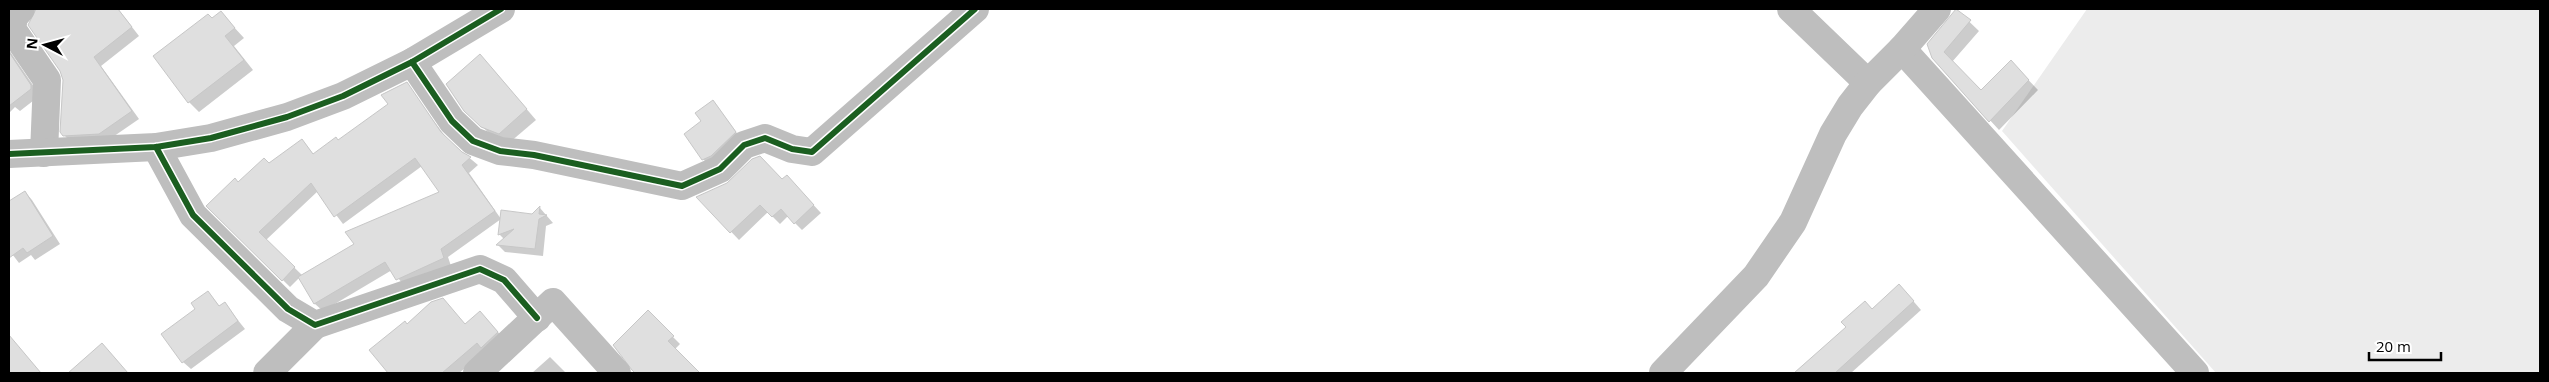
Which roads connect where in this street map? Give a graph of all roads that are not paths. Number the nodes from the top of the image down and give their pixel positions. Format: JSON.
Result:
{"nodes":[{"id":1,"x":22,"y":9,"type":"edge"},
{"id":2,"x":501,"y":9,"type":"edge"},
{"id":3,"x":976,"y":9,"type":"edge"},
{"id":4,"x":1790,"y":9,"type":"edge"},
{"id":5,"x":1937,"y":9,"type":"edge"},
{"id":6,"x":1902,"y":50,"type":"junction"},
{"id":7,"x":412,"y":62,"type":"junction"},
{"id":8,"x":1868,"y":83,"type":"junction"},
{"id":9,"x":156,"y":147,"type":"junction"},
{"id":10,"x":44,"y":152,"type":"junction"},
{"id":11,"x":9,"y":154,"type":"edge"},
{"id":12,"x":537,"y":318,"type":"junction"},
{"id":13,"x":315,"y":325,"type":"junction"},
{"id":14,"x":267,"y":373,"type":"edge"},
{"id":15,"x":477,"y":373,"type":"edge"},
{"id":16,"x":617,"y":373,"type":"edge"},
{"id":17,"x":1663,"y":373,"type":"edge"},
{"id":18,"x":2195,"y":373,"type":"edge"}],
"edges":[{"from":1,"to":10,"type":"street"},
{"from":2,"to":7,"type":"street"},
{"from":3,"to":7,"type":"street"},
{"from":4,"to":8,"type":"street"},
{"from":5,"to":6,"type":"street"},
{"from":6,"to":8,"type":"street"},
{"from":6,"to":18,"type":"street"},
{"from":7,"to":9,"type":"street"},
{"from":8,"to":17,"type":"street"},
{"from":9,"to":10,"type":"street"},
{"from":9,"to":13,"type":"street"},
{"from":10,"to":11,"type":"street"},
{"from":12,"to":13,"type":"street"},
{"from":12,"to":15,"type":"street"},
{"from":12,"to":16,"type":"street"},
{"from":13,"to":14,"type":"street"}]}
